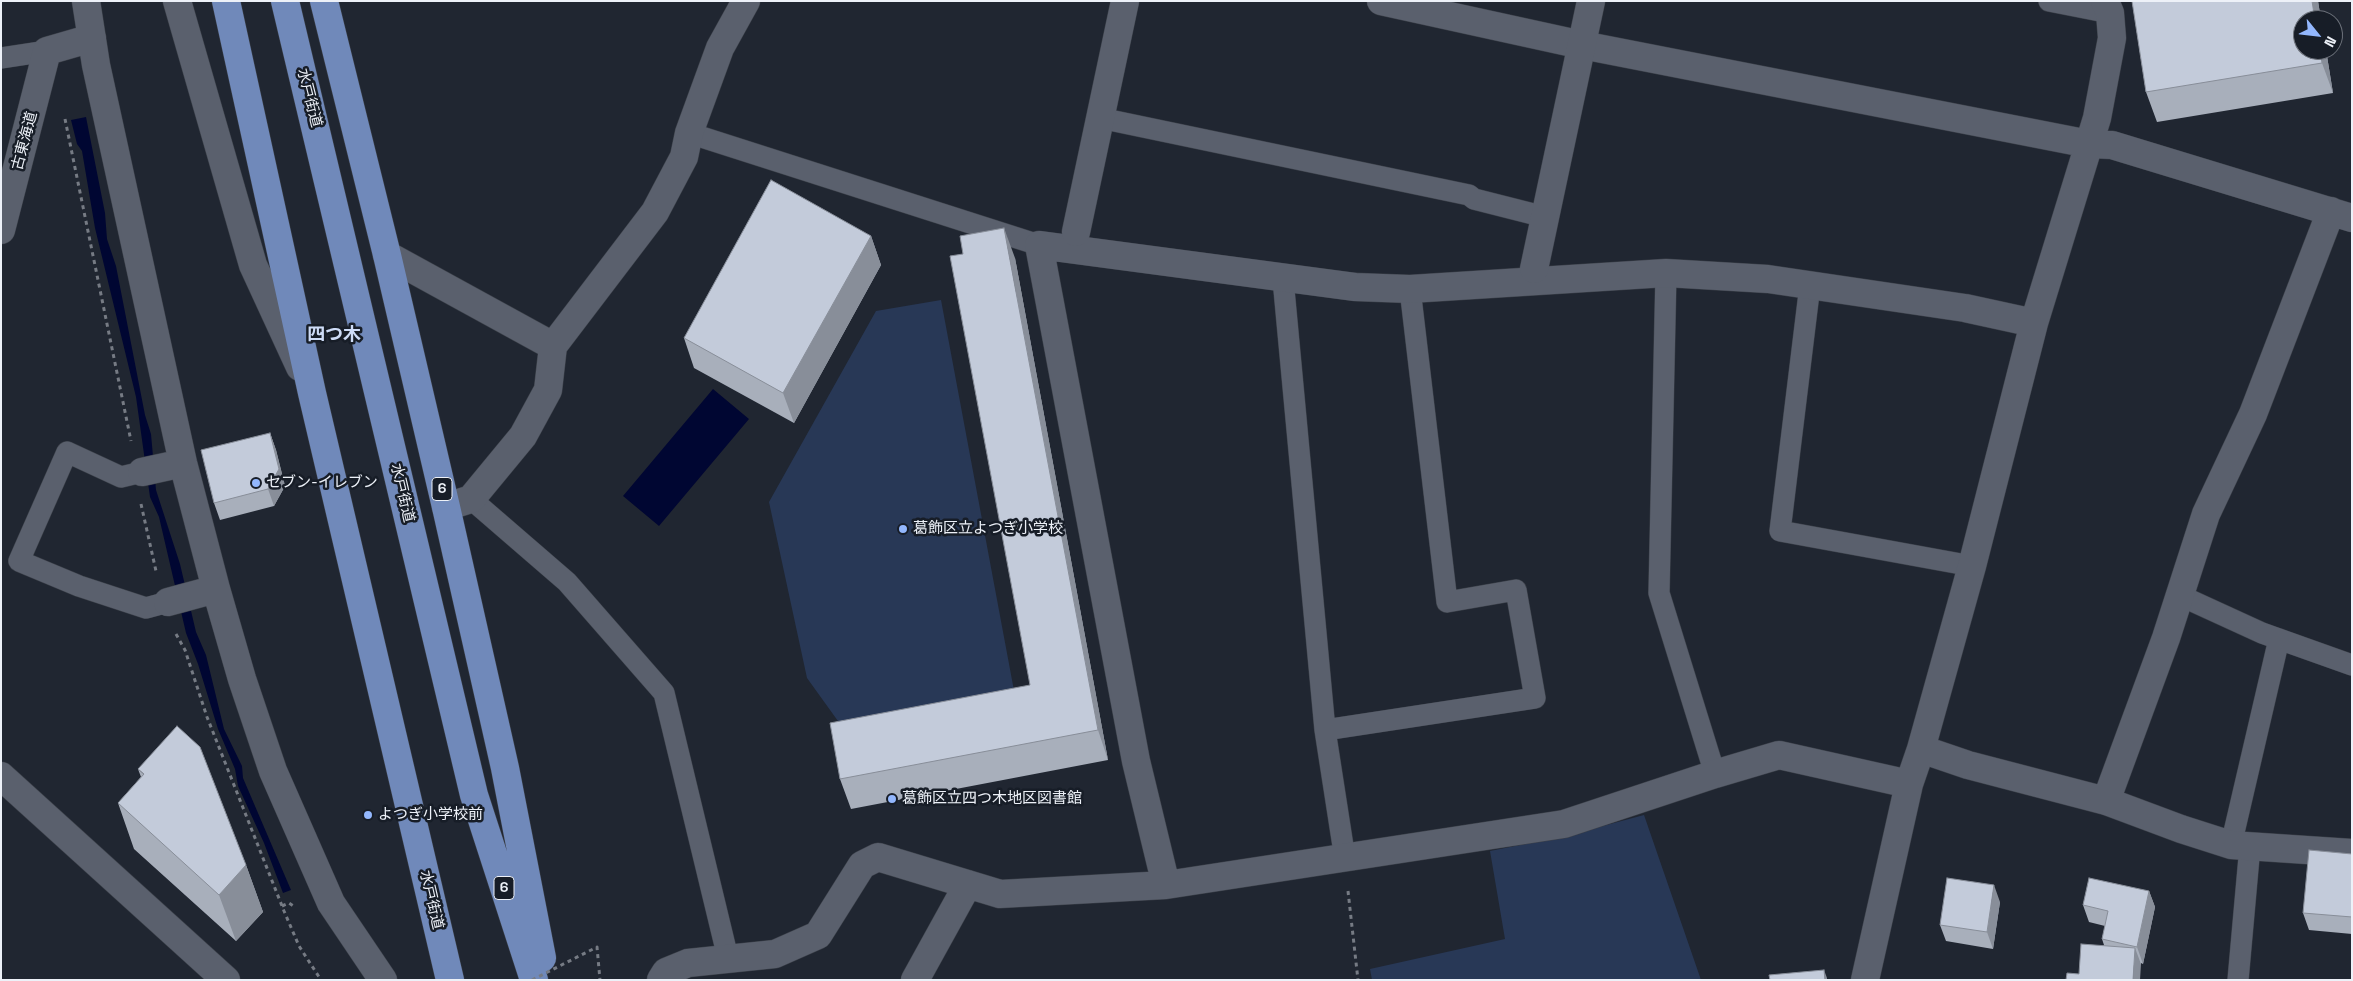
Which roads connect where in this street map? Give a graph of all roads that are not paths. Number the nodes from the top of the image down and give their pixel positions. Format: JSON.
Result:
{"nodes":[{"id":1,"x":86,"y":1,"type":"edge"},
{"id":2,"x":177,"y":1,"type":"edge"},
{"id":3,"x":226,"y":1,"type":"edge"},
{"id":4,"x":285,"y":1,"type":"edge"},
{"id":5,"x":324,"y":1,"type":"edge"},
{"id":6,"x":746,"y":1,"type":"edge"},
{"id":7,"x":1125,"y":1,"type":"edge"},
{"id":8,"x":1381,"y":1,"type":"edge"},
{"id":9,"x":1591,"y":1,"type":"edge"},
{"id":10,"x":2049,"y":1,"type":"edge"},
{"id":11,"x":2108,"y":7,"type":"edge"},
{"id":12,"x":92,"y":38,"type":"junction"},
{"id":13,"x":1582,"y":45,"type":"junction"},
{"id":14,"x":47,"y":51,"type":"junction"},
{"id":15,"x":1,"y":58,"type":"edge"},
{"id":16,"x":1100,"y":118,"type":"junction"},
{"id":17,"x":688,"y":133,"type":"junction"},
{"id":18,"x":2089,"y":144,"type":"junction"},
{"id":19,"x":2341,"y":215,"type":"edge"},
{"id":20,"x":1545,"y":217,"type":"junction"},
{"id":21,"x":1,"y":230,"type":"edge"},
{"id":22,"x":1074,"y":240,"type":"junction"},
{"id":23,"x":1039,"y":245,"type":"junction"},
{"id":24,"x":387,"y":255,"type":"junction"},
{"id":25,"x":1666,"y":273,"type":"junction"},
{"id":26,"x":1533,"y":275,"type":"junction"},
{"id":27,"x":1283,"y":279,"type":"junction"},
{"id":28,"x":1810,"y":285,"type":"junction"},
{"id":29,"x":1410,"y":289,"type":"junction"},
{"id":30,"x":2034,"y":323,"type":"junction"},
{"id":31,"x":552,"y":346,"type":"junction"},
{"id":32,"x":312,"y":393,"type":"junction"},
{"id":33,"x":164,"y":467,"type":"junction"},
{"id":34,"x":458,"y":503,"type":"junction"},
{"id":35,"x":1972,"y":566,"type":"junction"},
{"id":36,"x":208,"y":591,"type":"junction"},
{"id":37,"x":2179,"y":595,"type":"junction"},
{"id":38,"x":168,"y":602,"type":"joint"},
{"id":39,"x":2279,"y":639,"type":"junction"},
{"id":40,"x":2352,"y":666,"type":"edge"},
{"id":41,"x":1325,"y":730,"type":"junction"},
{"id":42,"x":1921,"y":749,"type":"junction"},
{"id":43,"x":1715,"y":774,"type":"junction"},
{"id":44,"x":1,"y":776,"type":"edge"},
{"id":45,"x":1909,"y":784,"type":"junction"},
{"id":46,"x":2106,"y":801,"type":"junction"},
{"id":47,"x":2240,"y":845,"type":"junction"},
{"id":48,"x":2352,"y":853,"type":"edge"},
{"id":49,"x":1345,"y":859,"type":"junction"},
{"id":50,"x":968,"y":884,"type":"junction"},
{"id":51,"x":1166,"y":885,"type":"junction"},
{"id":52,"x":728,"y":958,"type":"junction"},
{"id":53,"x":226,"y":980,"type":"edge"},
{"id":54,"x":383,"y":980,"type":"edge"},
{"id":55,"x":450,"y":980,"type":"edge"},
{"id":56,"x":533,"y":980,"type":"edge"},
{"id":57,"x":547,"y":980,"type":"edge"},
{"id":58,"x":661,"y":980,"type":"edge"},
{"id":59,"x":915,"y":980,"type":"edge"},
{"id":60,"x":1865,"y":980,"type":"edge"},
{"id":61,"x":2238,"y":980,"type":"edge"}],
"edges":[{"from":1,"to":12,"type":"street"},
{"from":2,"to":32,"type":"street"},
{"from":3,"to":32,"type":"highway","name":"水戸街道"},
{"from":4,"to":56,"type":"highway","name":"水戸街道","number":"6"},
{"from":5,"to":24,"type":"highway","number":"6"},
{"from":6,"to":17,"type":"street"},
{"from":7,"to":16,"type":"street"},
{"from":8,"to":13,"type":"street"},
{"from":9,"to":13,"type":"street"},
{"from":10,"to":11,"type":"lane"},
{"from":11,"to":18,"type":"street"},
{"from":12,"to":14,"type":"street"},
{"from":12,"to":33,"type":"street"},
{"from":13,"to":18,"type":"street"},
{"from":13,"to":20,"type":"street"},
{"from":14,"to":15,"type":"lane"},
{"from":14,"to":21,"type":"street","name":"古東海道"},
{"from":16,"to":20,"type":"lane"},
{"from":16,"to":22,"type":"street"},
{"from":17,"to":23,"type":"lane"},
{"from":17,"to":31,"type":"street"},
{"from":18,"to":19,"type":"street"},
{"from":18,"to":30,"type":"street"},
{"from":19,"to":37,"type":"street"},
{"from":20,"to":26,"type":"street"},
{"from":22,"to":23,"type":"street"},
{"from":22,"to":27,"type":"street"},
{"from":23,"to":51,"type":"street"},
{"from":24,"to":31,"type":"street"},
{"from":24,"to":34,"type":"highway","number":"6"},
{"from":25,"to":26,"type":"street"},
{"from":25,"to":28,"type":"street"},
{"from":25,"to":43,"type":"lane"},
{"from":26,"to":29,"type":"street"},
{"from":27,"to":29,"type":"street"},
{"from":27,"to":41,"type":"lane"},
{"from":28,"to":30,"type":"street"},
{"from":28,"to":35,"type":"lane"},
{"from":29,"to":41,"type":"lane"},
{"from":30,"to":35,"type":"street"},
{"from":31,"to":34,"type":"street"},
{"from":32,"to":55,"type":"highway","name":"水戸街道"},
{"from":33,"to":36,"type":"street"},
{"from":33,"to":38,"type":"lane"},
{"from":34,"to":52,"type":"lane"},
{"from":34,"to":57,"type":"highway","number":"6"},
{"from":35,"to":42,"type":"street"},
{"from":36,"to":38,"type":"street"},
{"from":36,"to":54,"type":"street"},
{"from":37,"to":39,"type":"lane"},
{"from":37,"to":46,"type":"street"},
{"from":39,"to":40,"type":"lane"},
{"from":39,"to":47,"type":"lane"},
{"from":41,"to":49,"type":"lane"},
{"from":42,"to":45,"type":"street"},
{"from":42,"to":46,"type":"street"},
{"from":43,"to":45,"type":"street"},
{"from":43,"to":49,"type":"street"},
{"from":44,"to":53,"type":"street"},
{"from":45,"to":60,"type":"street"},
{"from":46,"to":47,"type":"street"},
{"from":47,"to":48,"type":"street"},
{"from":47,"to":61,"type":"lane"},
{"from":49,"to":51,"type":"street"},
{"from":50,"to":51,"type":"street"},
{"from":50,"to":52,"type":"street"},
{"from":50,"to":59,"type":"street"},
{"from":52,"to":58,"type":"street"}]}
